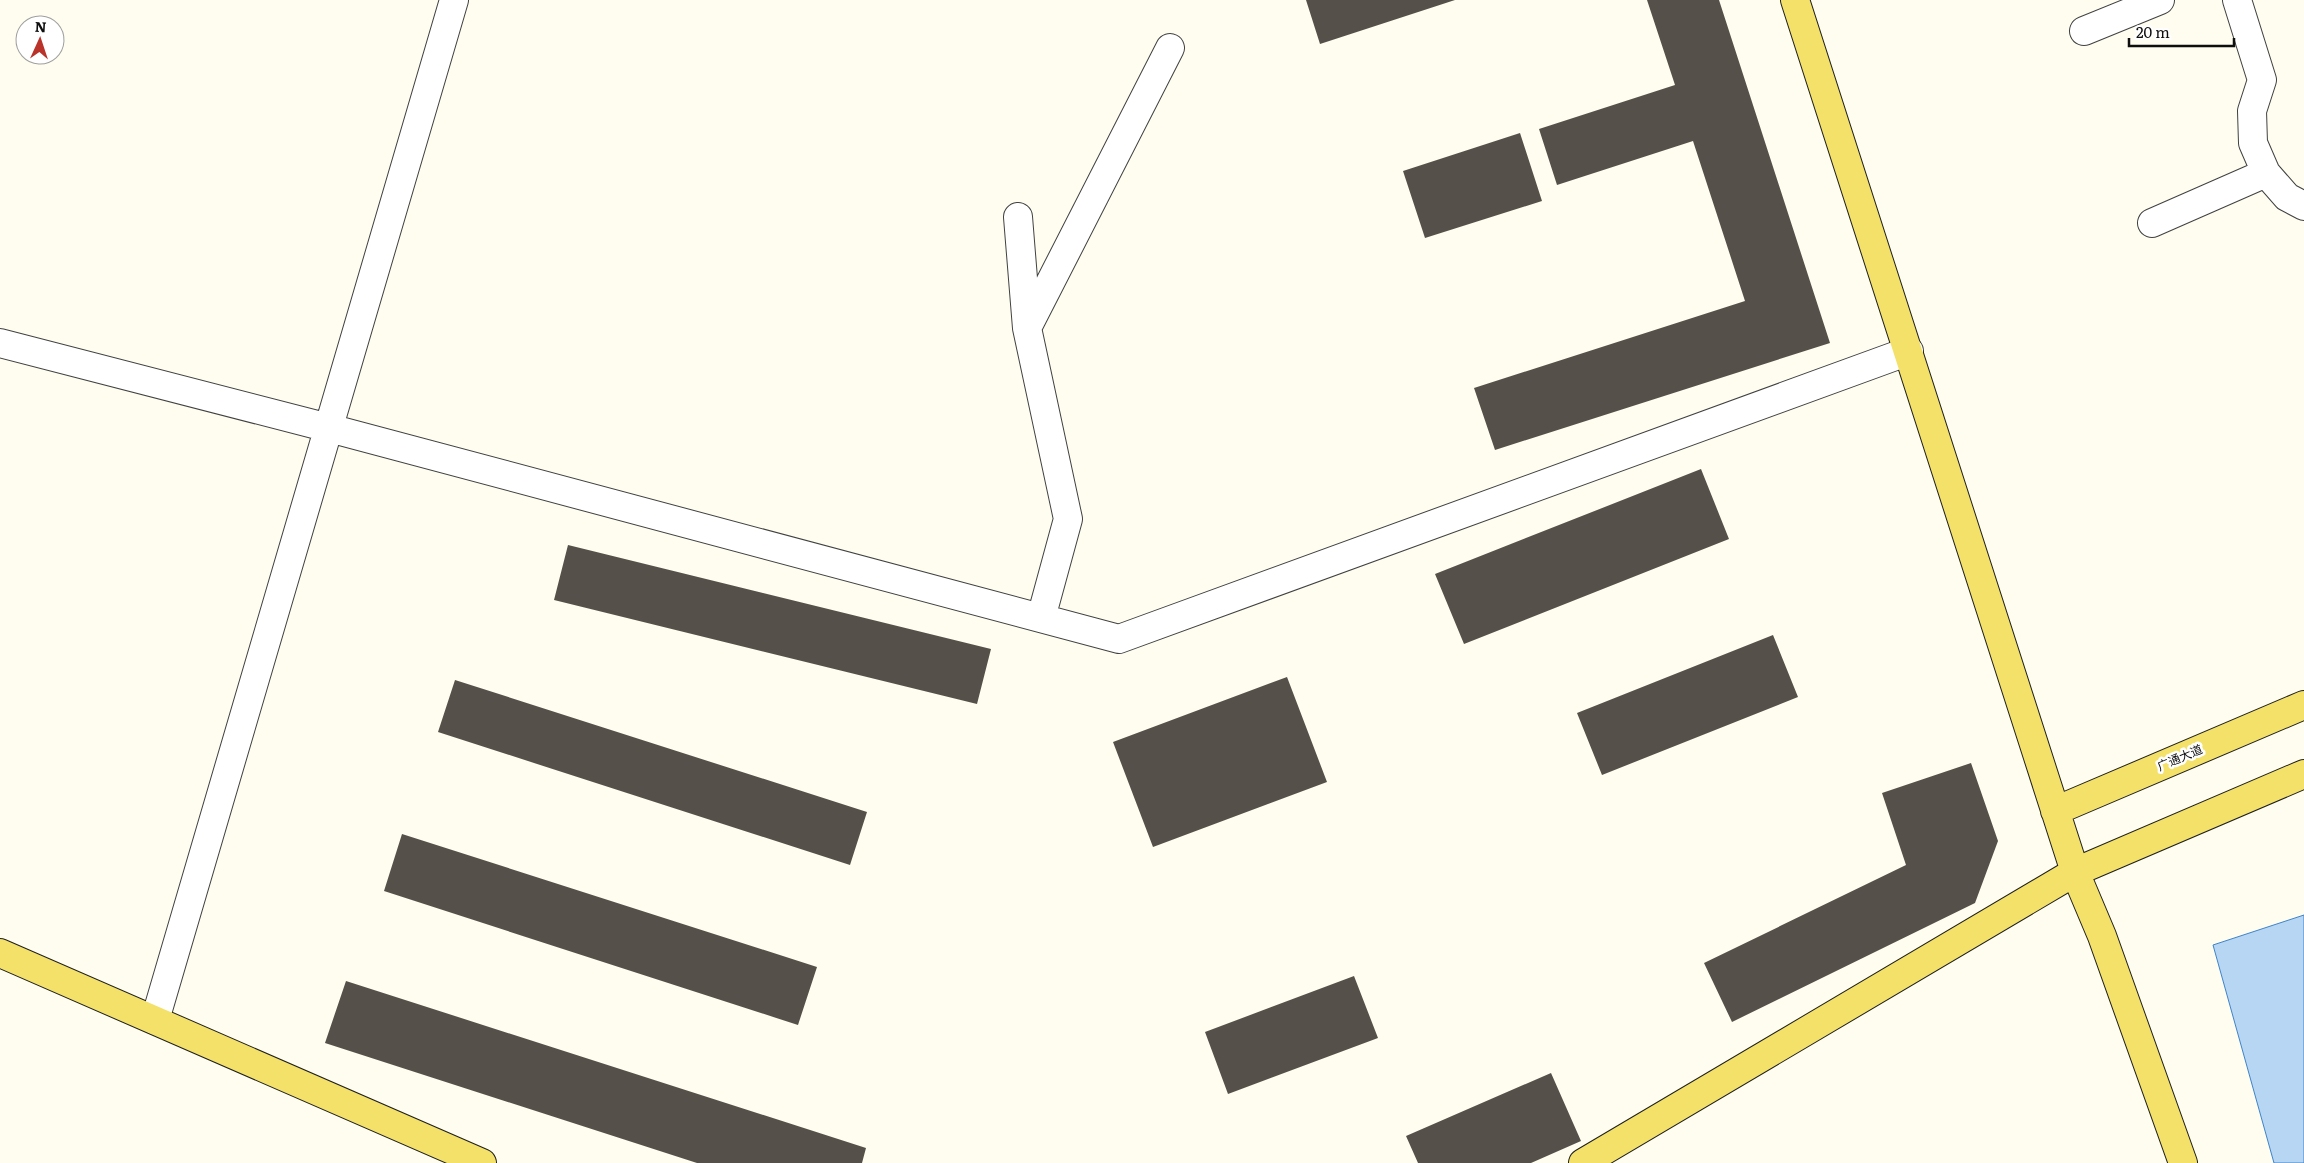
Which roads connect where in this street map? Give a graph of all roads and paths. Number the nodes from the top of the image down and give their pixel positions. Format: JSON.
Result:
{"nodes":[{"id":1,"x":454,"y":0,"type":"edge"},
{"id":2,"x":1795,"y":0,"type":"edge"},
{"id":3,"x":2160,"y":0,"type":"edge"},
{"id":4,"x":2238,"y":0,"type":"edge"},
{"id":5,"x":2084,"y":31,"type":"dead end"},
{"id":6,"x":1170,"y":48,"type":"dead end"},
{"id":7,"x":2266,"y":173,"type":"junction"},
{"id":8,"x":2304,"y":206,"type":"edge"},
{"id":9,"x":1018,"y":217,"type":"dead end"},
{"id":10,"x":2152,"y":223,"type":"dead end"},
{"id":11,"x":1027,"y":328,"type":"junction"},
{"id":12,"x":0,"y":343,"type":"edge"},
{"id":13,"x":1909,"y":351,"type":"junction"},
{"id":14,"x":329,"y":428,"type":"junction"},
{"id":15,"x":1041,"y":618,"type":"junction"},
{"id":16,"x":2304,"y":705,"type":"edge"},
{"id":17,"x":2304,"y":774,"type":"edge"},
{"id":18,"x":2055,"y":811,"type":"junction"},
{"id":19,"x":2074,"y":872,"type":"junction"},
{"id":20,"x":0,"y":953,"type":"edge"},
{"id":21,"x":155,"y":1020,"type":"junction"},
{"id":22,"x":482,"y":1163,"type":"edge"},
{"id":23,"x":1583,"y":1163,"type":"edge"},
{"id":24,"x":2184,"y":1163,"type":"edge"}],
"edges":[{"from":1,"to":14,"type":"street"},
{"from":2,"to":13,"type":"main road"},
{"from":3,"to":5,"type":"street"},
{"from":4,"to":7,"type":"street"},
{"from":6,"to":11,"type":"street"},
{"from":7,"to":8,"type":"street"},
{"from":7,"to":10,"type":"street"},
{"from":9,"to":11,"type":"street"},
{"from":11,"to":15,"type":"street"},
{"from":12,"to":14,"type":"street"},
{"from":13,"to":15,"type":"street"},
{"from":13,"to":18,"type":"main road"},
{"from":14,"to":15,"type":"street"},
{"from":14,"to":21,"type":"street"},
{"from":16,"to":18,"type":"main road","name":"广通大道"},
{"from":17,"to":19,"type":"main road"},
{"from":18,"to":19,"type":"main road"},
{"from":19,"to":23,"type":"main road"},
{"from":19,"to":24,"type":"main road"},
{"from":20,"to":21,"type":"main road"},
{"from":21,"to":22,"type":"main road"}]}
